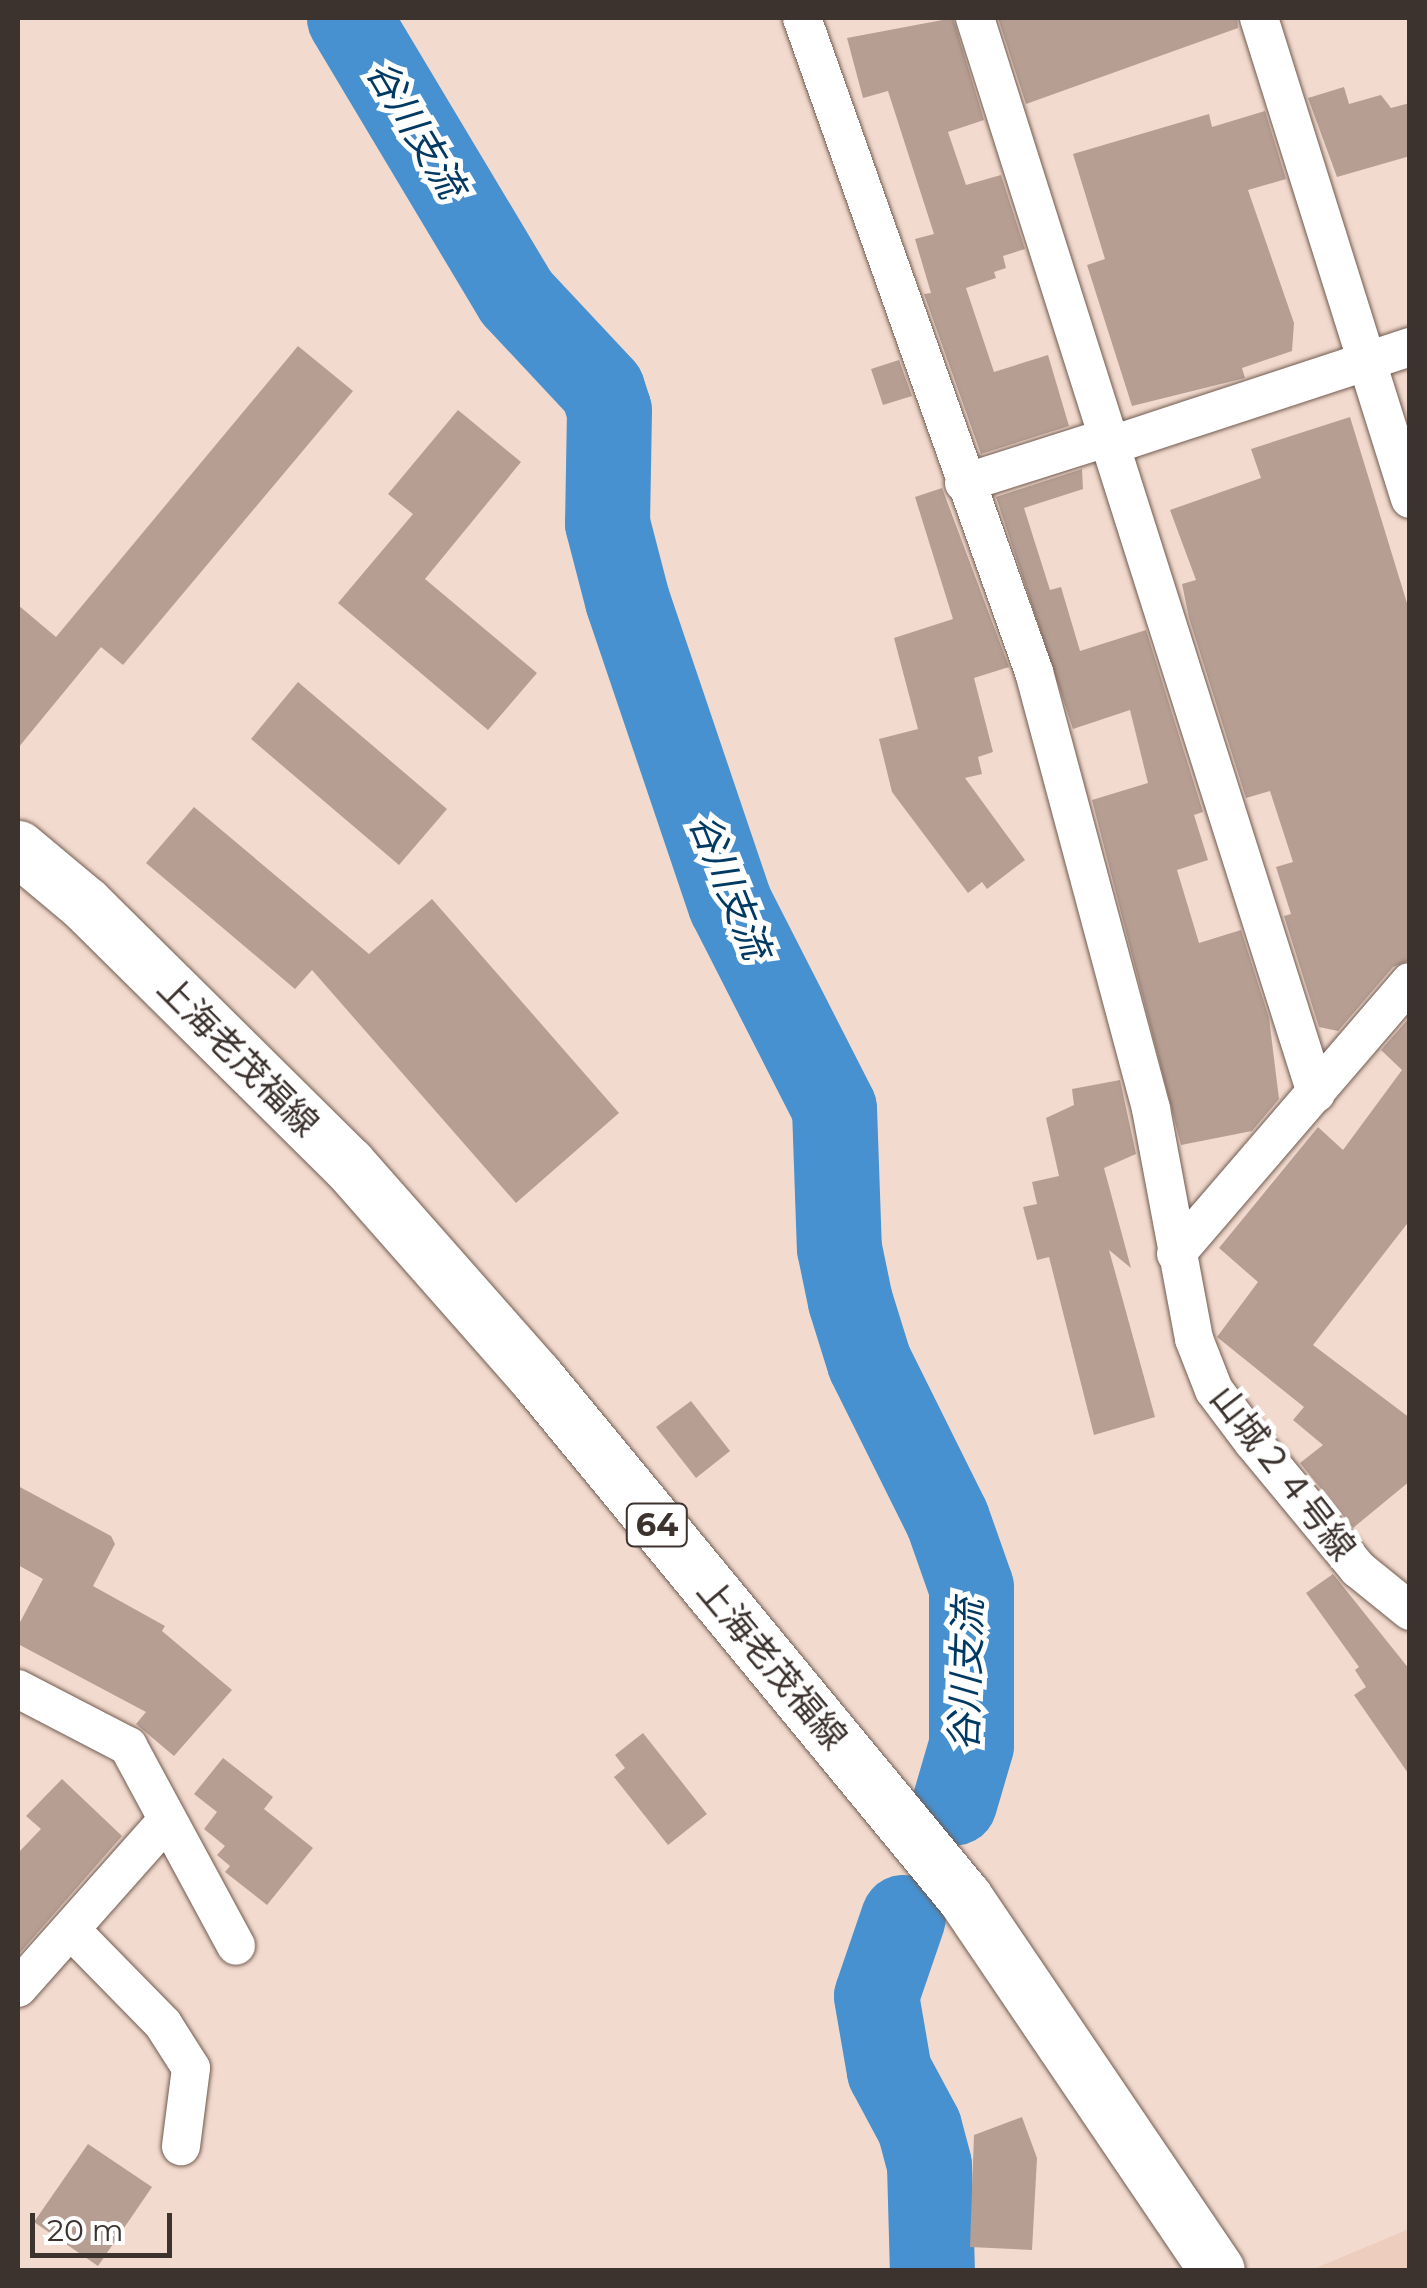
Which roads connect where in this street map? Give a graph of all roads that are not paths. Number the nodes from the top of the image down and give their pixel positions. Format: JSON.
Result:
{"nodes":[{"id":1,"x":802,"y":18,"type":"edge"},
{"id":2,"x":975,"y":18,"type":"edge"},
{"id":3,"x":1259,"y":18,"type":"edge"},
{"id":4,"x":1410,"y":348,"type":"edge"},
{"id":5,"x":1366,"y":361,"type":"junction"},
{"id":6,"x":1114,"y":440,"type":"junction"},
{"id":7,"x":964,"y":483,"type":"junction"},
{"id":8,"x":1410,"y":499,"type":"edge"},
{"id":9,"x":18,"y":848,"type":"edge"},
{"id":10,"x":1410,"y":982,"type":"edge"},
{"id":11,"x":1316,"y":1093,"type":"junction"},
{"id":12,"x":1176,"y":1254,"type":"junction"},
{"id":13,"x":1410,"y":1611,"type":"edge"},
{"id":14,"x":18,"y":1689,"type":"edge"},
{"id":15,"x":167,"y":1820,"type":"junction"},
{"id":16,"x":71,"y":1930,"type":"junction"},
{"id":17,"x":236,"y":1946,"type":"dead end"},
{"id":18,"x":18,"y":1988,"type":"edge"},
{"id":19,"x":181,"y":2146,"type":"dead end"},
{"id":20,"x":1218,"y":2270,"type":"edge"}],
"edges":[{"from":1,"to":7,"type":"street","name":"山城２４号線"},
{"from":2,"to":6,"type":"street"},
{"from":3,"to":5,"type":"street"},
{"from":4,"to":5,"type":"street"},
{"from":5,"to":6,"type":"street"},
{"from":5,"to":8,"type":"street"},
{"from":6,"to":7,"type":"street"},
{"from":6,"to":11,"type":"street"},
{"from":7,"to":12,"type":"street","name":"山城２４号線"},
{"from":9,"to":20,"type":"main road","name":"上海老茂福線","number":"64"},
{"from":10,"to":11,"type":"street"},
{"from":11,"to":12,"type":"street"},
{"from":12,"to":13,"type":"street","name":"山城２４号線"},
{"from":14,"to":15,"type":"street"},
{"from":15,"to":16,"type":"street"},
{"from":15,"to":17,"type":"street"},
{"from":16,"to":18,"type":"street"},
{"from":16,"to":19,"type":"street"}]}
